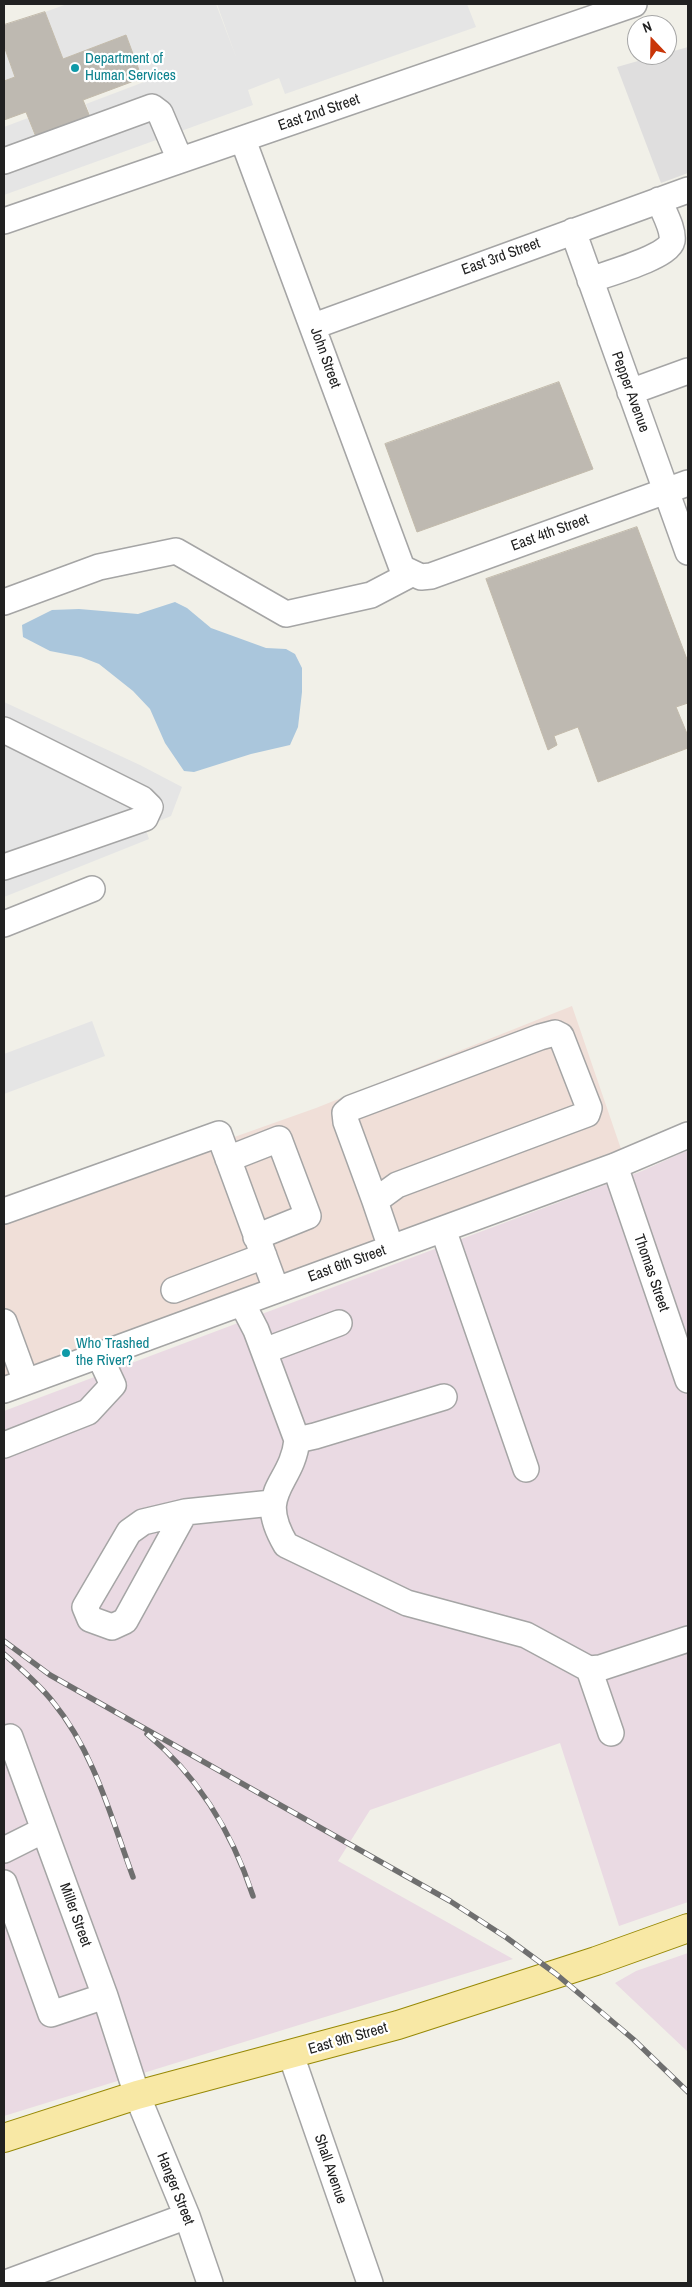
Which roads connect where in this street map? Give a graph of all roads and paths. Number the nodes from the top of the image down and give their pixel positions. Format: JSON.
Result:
{"nodes":[{"id":1,"x":634,"y":4,"type":"edge"},
{"id":2,"x":243,"y":140,"type":"junction"},
{"id":3,"x":180,"y":160,"type":"junction"},
{"id":4,"x":4,"y":161,"type":"edge"},
{"id":5,"x":688,"y":190,"type":"edge"},
{"id":6,"x":659,"y":200,"type":"junction"},
{"id":7,"x":4,"y":221,"type":"edge"},
{"id":8,"x":573,"y":231,"type":"junction"},
{"id":9,"x":590,"y":280,"type":"junction"},
{"id":10,"x":314,"y":326,"type":"junction"},
{"id":11,"x":688,"y":371,"type":"edge"},
{"id":12,"x":630,"y":392,"type":"junction"},
{"id":13,"x":677,"y":487,"type":"edge"},
{"id":14,"x":688,"y":552,"type":"edge"},
{"id":15,"x":411,"y":574,"type":"junction"},
{"id":16,"x":4,"y":602,"type":"edge"},
{"id":17,"x":4,"y":730,"type":"edge"},
{"id":18,"x":4,"y":867,"type":"edge"},
{"id":19,"x":92,"y":890,"type":"dead end"},
{"id":20,"x":4,"y":924,"type":"edge"},
{"id":21,"x":688,"y":1135,"type":"edge"},
{"id":22,"x":228,"y":1159,"type":"junction"},
{"id":23,"x":615,"y":1166,"type":"junction"},
{"id":24,"x":375,"y":1201,"type":"junction"},
{"id":25,"x":4,"y":1211,"type":"edge"},
{"id":26,"x":443,"y":1229,"type":"junction"},
{"id":27,"x":260,"y":1246,"type":"junction"},
{"id":28,"x":391,"y":1248,"type":"junction"},
{"id":29,"x":276,"y":1289,"type":"junction"},
{"id":30,"x":174,"y":1290,"type":"dead end"},
{"id":31,"x":242,"y":1303,"type":"junction"},
{"id":32,"x":4,"y":1322,"type":"edge"},
{"id":33,"x":339,"y":1323,"type":"dead end"},
{"id":34,"x":264,"y":1351,"type":"junction"},
{"id":35,"x":99,"y":1355,"type":"junction"},
{"id":36,"x":688,"y":1380,"type":"edge"},
{"id":37,"x":15,"y":1386,"type":"edge"},
{"id":38,"x":444,"y":1397,"type":"dead end"},
{"id":39,"x":297,"y":1440,"type":"junction"},
{"id":40,"x":4,"y":1445,"type":"edge"},
{"id":41,"x":526,"y":1469,"type":"dead end"},
{"id":42,"x":272,"y":1503,"type":"junction"},
{"id":43,"x":185,"y":1512,"type":"junction"},
{"id":44,"x":688,"y":1639,"type":"edge"},
{"id":45,"x":589,"y":1669,"type":"junction"},
{"id":46,"x":611,"y":1733,"type":"dead end"},
{"id":47,"x":7,"y":1738,"type":"edge"},
{"id":48,"x":44,"y":1830,"type":"junction"},
{"id":49,"x":4,"y":1850,"type":"edge"},
{"id":50,"x":4,"y":1883,"type":"edge"},
{"id":51,"x":688,"y":1928,"type":"edge"},
{"id":52,"x":105,"y":1996,"type":"junction"},
{"id":53,"x":291,"y":2055,"type":"junction"},
{"id":54,"x":136,"y":2095,"type":"junction"},
{"id":55,"x":4,"y":2138,"type":"edge"},
{"id":56,"x":187,"y":2216,"type":"junction"},
{"id":57,"x":6,"y":2283,"type":"edge"},
{"id":58,"x":210,"y":2283,"type":"edge"},
{"id":59,"x":370,"y":2283,"type":"edge"}],
"edges":[{"from":1,"to":2,"type":"street","name":"East 2nd Street"},
{"from":2,"to":3,"type":"street","name":"East 2nd Street"},
{"from":2,"to":10,"type":"street","name":"John Street"},
{"from":3,"to":4,"type":"street"},
{"from":3,"to":7,"type":"street","name":"East 2nd Street"},
{"from":5,"to":6,"type":"street","name":"East 3rd Street"},
{"from":6,"to":8,"type":"street","name":"East 3rd Street"},
{"from":6,"to":9,"type":"street"},
{"from":8,"to":9,"type":"street","name":"Pepper Avenue"},
{"from":8,"to":10,"type":"street","name":"East 3rd Street"},
{"from":9,"to":12,"type":"street","name":"Pepper Avenue"},
{"from":10,"to":15,"type":"street","name":"John Street"},
{"from":11,"to":12,"type":"street"},
{"from":12,"to":13,"type":"street","name":"Pepper Avenue"},
{"from":13,"to":14,"type":"street","name":"Pepper Avenue"},
{"from":13,"to":15,"type":"street","name":"East 4th Street"},
{"from":15,"to":16,"type":"street"},
{"from":17,"to":18,"type":"street"},
{"from":19,"to":20,"type":"street"},
{"from":21,"to":23,"type":"street","name":"East 6th Street"},
{"from":22,"to":25,"type":"street"},
{"from":22,"to":27,"type":"street"},
{"from":22,"to":27,"type":"street"},
{"from":23,"to":26,"type":"street","name":"East 6th Street"},
{"from":23,"to":36,"type":"street","name":"Thomas Street"},
{"from":24,"to":24,"type":"street"},
{"from":24,"to":28,"type":"street"},
{"from":26,"to":28,"type":"street","name":"East 6th Street"},
{"from":26,"to":41,"type":"street"},
{"from":27,"to":29,"type":"street"},
{"from":27,"to":30,"type":"street"},
{"from":28,"to":29,"type":"street","name":"East 6th Street"},
{"from":29,"to":31,"type":"street","name":"East 6th Street"},
{"from":31,"to":34,"type":"street"},
{"from":31,"to":35,"type":"street","name":"East 6th Street"},
{"from":32,"to":37,"type":"street"},
{"from":33,"to":34,"type":"street"},
{"from":34,"to":39,"type":"street"},
{"from":35,"to":37,"type":"street","name":"East 6th Street"},
{"from":35,"to":40,"type":"street"},
{"from":38,"to":39,"type":"street"},
{"from":39,"to":42,"type":"street"},
{"from":42,"to":43,"type":"street"},
{"from":42,"to":45,"type":"street"},
{"from":43,"to":43,"type":"street"},
{"from":44,"to":45,"type":"street"},
{"from":45,"to":46,"type":"street"},
{"from":47,"to":48,"type":"street","name":"Miller Street"},
{"from":48,"to":49,"type":"street"},
{"from":48,"to":52,"type":"street","name":"Miller Street"},
{"from":50,"to":52,"type":"street"},
{"from":51,"to":53,"type":"main road","name":"East 9th Street"},
{"from":52,"to":54,"type":"street","name":"Miller Street"},
{"from":53,"to":54,"type":"main road","name":"East 9th Street"},
{"from":53,"to":59,"type":"street","name":"Shall Avenue"},
{"from":54,"to":55,"type":"main road","name":"East 9th Street"},
{"from":54,"to":56,"type":"street","name":"Hanger Street"},
{"from":56,"to":57,"type":"street"},
{"from":56,"to":58,"type":"street","name":"Hanger Street"}]}
